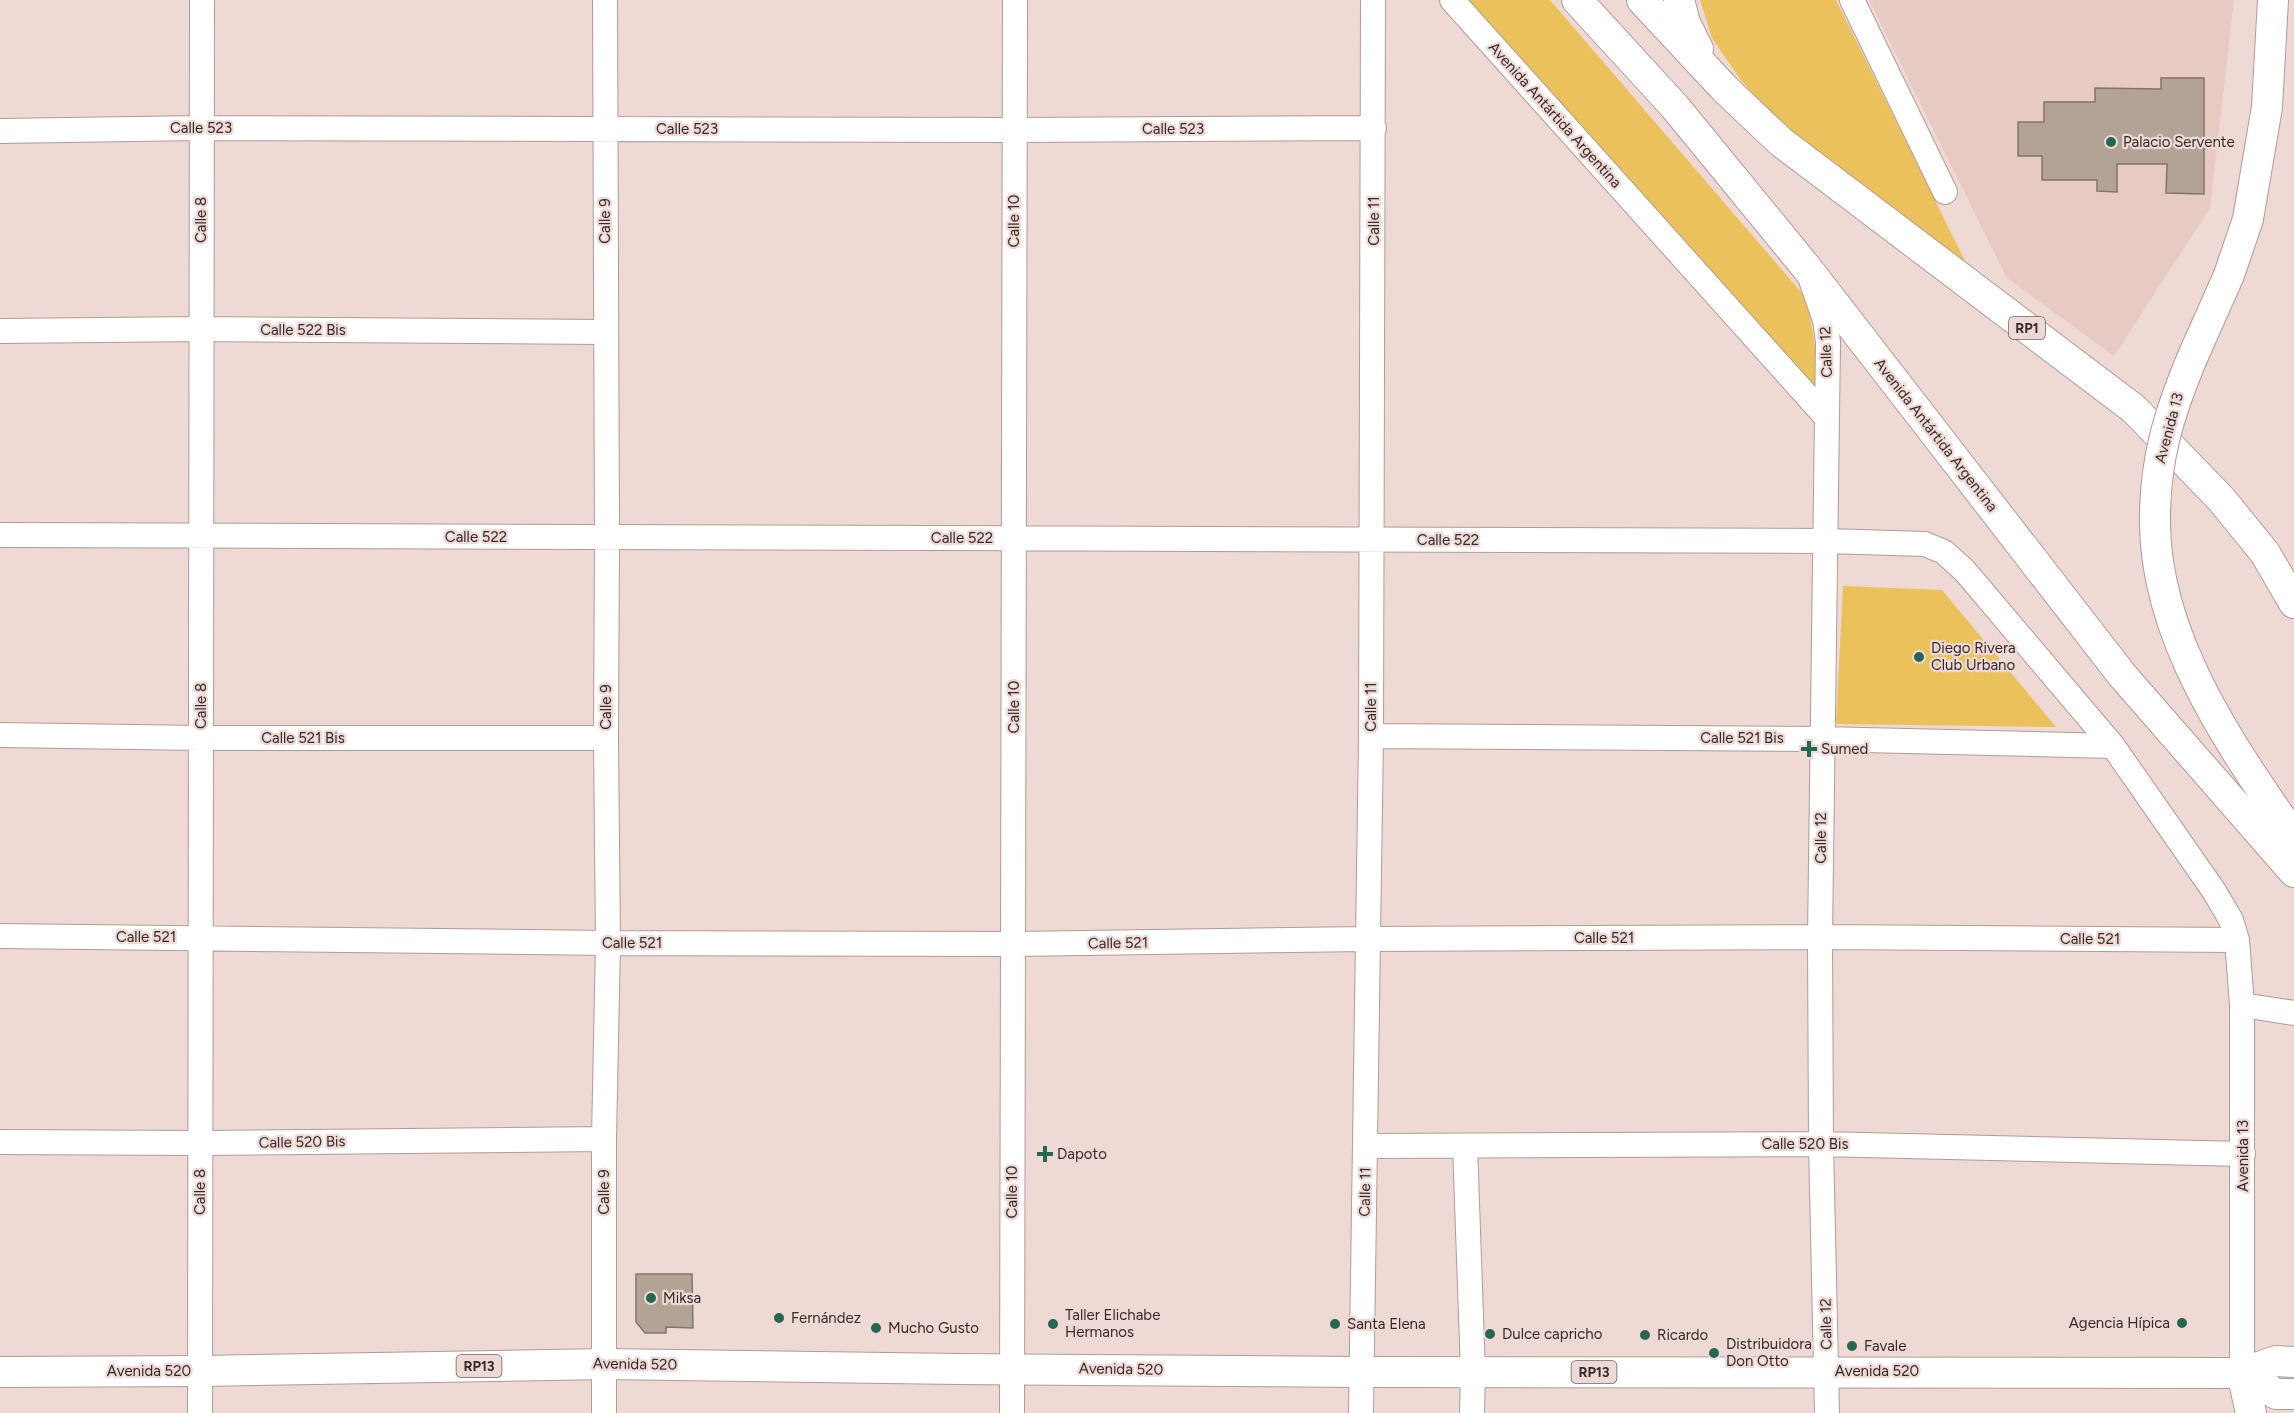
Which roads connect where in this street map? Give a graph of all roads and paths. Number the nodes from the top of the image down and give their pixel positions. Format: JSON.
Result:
{"nodes":[{"id":1,"x":202,"y":0,"type":"edge"},
{"id":2,"x":605,"y":0,"type":"edge"},
{"id":3,"x":1015,"y":0,"type":"edge"},
{"id":4,"x":1373,"y":0,"type":"edge"},
{"id":5,"x":1452,"y":0,"type":"edge"},
{"id":6,"x":1577,"y":0,"type":"edge"},
{"id":7,"x":1642,"y":0,"type":"edge"},
{"id":8,"x":1679,"y":0,"type":"edge"},
{"id":9,"x":1852,"y":0,"type":"edge"},
{"id":10,"x":2273,"y":0,"type":"edge"},
{"id":11,"x":1725,"y":89,"type":"junction"},
{"id":12,"x":201,"y":128,"type":"junction"},
{"id":13,"x":1374,"y":128,"type":"junction"},
{"id":14,"x":605,"y":129,"type":"junction"},
{"id":15,"x":1014,"y":130,"type":"junction"},
{"id":16,"x":0,"y":131,"type":"edge"},
{"id":17,"x":1945,"y":192,"type":"dead end"},
{"id":18,"x":1806,"y":267,"type":"junction"},
{"id":19,"x":202,"y":329,"type":"junction"},
{"id":20,"x":0,"y":331,"type":"edge"},
{"id":21,"x":605,"y":332,"type":"junction"},
{"id":22,"x":1827,"y":418,"type":"junction"},
{"id":23,"x":0,"y":536,"type":"edge"},
{"id":24,"x":201,"y":536,"type":"junction"},
{"id":25,"x":607,"y":537,"type":"junction"},
{"id":26,"x":1015,"y":538,"type":"junction"},
{"id":27,"x":1372,"y":540,"type":"junction"},
{"id":28,"x":1827,"y":541,"type":"junction"},
{"id":29,"x":2294,"y":603,"type":"edge"},
{"id":30,"x":0,"y":735,"type":"edge"},
{"id":31,"x":1371,"y":736,"type":"junction"},
{"id":32,"x":201,"y":738,"type":"junction"},
{"id":33,"x":606,"y":738,"type":"junction"},
{"id":34,"x":1821,"y":739,"type":"junction"},
{"id":35,"x":2113,"y":746,"type":"junction"},
{"id":36,"x":2294,"y":837,"type":"edge"},
{"id":37,"x":2294,"y":872,"type":"edge"},
{"id":38,"x":0,"y":936,"type":"edge"},
{"id":39,"x":201,"y":937,"type":"junction"},
{"id":40,"x":1820,"y":937,"type":"junction"},
{"id":41,"x":1367,"y":939,"type":"junction"},
{"id":42,"x":2237,"y":940,"type":"junction"},
{"id":43,"x":608,"y":943,"type":"junction"},
{"id":44,"x":1012,"y":944,"type":"junction"},
{"id":45,"x":2242,"y":1005,"type":"junction"},
{"id":46,"x":2294,"y":1013,"type":"edge"},
{"id":47,"x":604,"y":1138,"type":"junction"},
{"id":48,"x":0,"y":1142,"type":"edge"},
{"id":49,"x":200,"y":1143,"type":"junction"},
{"id":50,"x":1821,"y":1144,"type":"junction"},
{"id":51,"x":1366,"y":1146,"type":"junction"},
{"id":52,"x":1465,"y":1146,"type":"junction"},
{"id":53,"x":2243,"y":1154,"type":"junction"},
{"id":54,"x":2294,"y":1362,"type":"edge"},
{"id":55,"x":605,"y":1364,"type":"junction"},
{"id":56,"x":1011,"y":1369,"type":"junction"},
{"id":57,"x":200,"y":1371,"type":"junction"},
{"id":58,"x":1827,"y":1371,"type":"junction"},
{"id":59,"x":0,"y":1372,"type":"edge"},
{"id":60,"x":1361,"y":1372,"type":"junction"},
{"id":61,"x":1473,"y":1372,"type":"junction"},
{"id":62,"x":2242,"y":1373,"type":"junction"},
{"id":63,"x":2294,"y":1394,"type":"edge"},
{"id":64,"x":200,"y":1413,"type":"edge"},
{"id":65,"x":604,"y":1413,"type":"edge"},
{"id":66,"x":1012,"y":1413,"type":"edge"},
{"id":67,"x":1361,"y":1413,"type":"edge"},
{"id":68,"x":1472,"y":1413,"type":"edge"},
{"id":69,"x":1827,"y":1413,"type":"edge"},
{"id":70,"x":2238,"y":1413,"type":"edge"},
{"id":71,"x":2251,"y":1413,"type":"edge"}],
"edges":[{"from":1,"to":12,"type":"street","name":"Calle 8"},
{"from":2,"to":14,"type":"street","name":"Calle 9"},
{"from":3,"to":15,"type":"street","name":"Calle 10"},
{"from":4,"to":13,"type":"street","name":"Calle 11"},
{"from":5,"to":22,"type":"street","name":"Avenida Antártida Argentina"},
{"from":6,"to":18,"type":"main road","name":"Avenida Antártida Argentina"},
{"from":7,"to":11,"type":"main road"},
{"from":8,"to":11,"type":"main road"},
{"from":9,"to":17,"type":"street"},
{"from":10,"to":36,"type":"main road","name":"Avenida 13","bridge":true},
{"from":11,"to":29,"type":"main road","number":"RP1"},
{"from":12,"to":14,"type":"street","name":"Calle 523"},
{"from":12,"to":16,"type":"street","name":"Calle 523"},
{"from":12,"to":19,"type":"street","name":"Calle 8"},
{"from":13,"to":15,"type":"street","name":"Calle 523"},
{"from":13,"to":27,"type":"street","name":"Calle 11"},
{"from":14,"to":15,"type":"street","name":"Calle 523"},
{"from":14,"to":21,"type":"street","name":"Calle 9"},
{"from":15,"to":26,"type":"street","name":"Calle 10"},
{"from":18,"to":22,"type":"street","name":"Calle 12"},
{"from":18,"to":37,"type":"main road","name":"Avenida Antártida Argentina"},
{"from":19,"to":20,"type":"street","name":"Calle 522 Bis"},
{"from":19,"to":21,"type":"street","name":"Calle 522 Bis"},
{"from":19,"to":24,"type":"street","name":"Calle 8"},
{"from":21,"to":25,"type":"street","name":"Calle 9"},
{"from":22,"to":28,"type":"street","name":"Calle 12"},
{"from":23,"to":24,"type":"street","name":"Calle 522"},
{"from":24,"to":25,"type":"street","name":"Calle 522"},
{"from":24,"to":32,"type":"street","name":"Calle 8"},
{"from":25,"to":26,"type":"street","name":"Calle 522"},
{"from":25,"to":33,"type":"street","name":"Calle 9"},
{"from":26,"to":27,"type":"street","name":"Calle 522"},
{"from":26,"to":44,"type":"street","name":"Calle 10"},
{"from":27,"to":28,"type":"street","name":"Calle 522"},
{"from":27,"to":31,"type":"street","name":"Calle 11"},
{"from":28,"to":34,"type":"street","name":"Calle 12"},
{"from":28,"to":35,"type":"street","name":"Calle 522"},
{"from":30,"to":32,"type":"street","name":"Calle 521 Bis"},
{"from":31,"to":34,"type":"street","name":"Calle 521 Bis"},
{"from":31,"to":41,"type":"street","name":"Calle 11"},
{"from":32,"to":33,"type":"street","name":"Calle 521 Bis"},
{"from":32,"to":39,"type":"street","name":"Calle 8"},
{"from":33,"to":43,"type":"street","name":"Calle 9"},
{"from":34,"to":35,"type":"street","name":"Calle 521 Bis"},
{"from":34,"to":40,"type":"street","name":"Calle 12"},
{"from":35,"to":42,"type":"street"},
{"from":38,"to":39,"type":"street","name":"Calle 521"},
{"from":39,"to":43,"type":"street","name":"Calle 521"},
{"from":39,"to":49,"type":"street","name":"Calle 8"},
{"from":40,"to":41,"type":"street","name":"Calle 521"},
{"from":40,"to":42,"type":"street","name":"Calle 521"},
{"from":40,"to":50,"type":"street","name":"Calle 12"},
{"from":41,"to":44,"type":"street","name":"Calle 521"},
{"from":41,"to":51,"type":"street","name":"Calle 11"},
{"from":42,"to":45,"type":"street","name":"Avenida 13"},
{"from":43,"to":44,"type":"street","name":"Calle 521"},
{"from":43,"to":47,"type":"street","name":"Calle 9"},
{"from":44,"to":56,"type":"street","name":"Calle 10"},
{"from":45,"to":46,"type":"street"},
{"from":45,"to":53,"type":"street","name":"Avenida 13"},
{"from":47,"to":49,"type":"street","name":"Calle 520 Bis"},
{"from":47,"to":55,"type":"street","name":"Calle 9"},
{"from":48,"to":49,"type":"street","name":"Calle 520 Bis"},
{"from":49,"to":57,"type":"street","name":"Calle 8"},
{"from":50,"to":52,"type":"street","name":"Calle 520 Bis"},
{"from":50,"to":53,"type":"street","name":"Calle 520 Bis"},
{"from":50,"to":58,"type":"street","name":"Calle 12"},
{"from":51,"to":52,"type":"street","name":"Calle 520 Bis"},
{"from":51,"to":60,"type":"street","name":"Calle 11"},
{"from":52,"to":61,"type":"street"},
{"from":53,"to":62,"type":"street","name":"Avenida 13"},
{"from":54,"to":62,"type":"main road","name":"Avenida 520","number":"RP13"},
{"from":55,"to":56,"type":"main road","name":"Avenida 520","number":"RP13"},
{"from":55,"to":57,"type":"main road","name":"Avenida 520","number":"RP13"},
{"from":55,"to":65,"type":"street","name":"Calle 9"},
{"from":56,"to":60,"type":"main road","name":"Avenida 520","number":"RP13"},
{"from":56,"to":66,"type":"street","name":"Calle 10"},
{"from":57,"to":59,"type":"main road","name":"Avenida 520","number":"RP13"},
{"from":57,"to":64,"type":"street","name":"Calle 8"},
{"from":58,"to":61,"type":"main road","name":"Avenida 520","number":"RP13"},
{"from":58,"to":62,"type":"main road","name":"Avenida 520","number":"RP13"},
{"from":58,"to":69,"type":"street","name":"Calle 12"},
{"from":60,"to":61,"type":"main road","name":"Avenida 520","number":"RP13"},
{"from":60,"to":67,"type":"street","name":"Calle 11"},
{"from":61,"to":68,"type":"street"},
{"from":62,"to":63,"type":"main road"},
{"from":62,"to":70,"type":"main road","name":"Avenida 13"},
{"from":62,"to":71,"type":"main road","name":"Avenida 13"}]}
